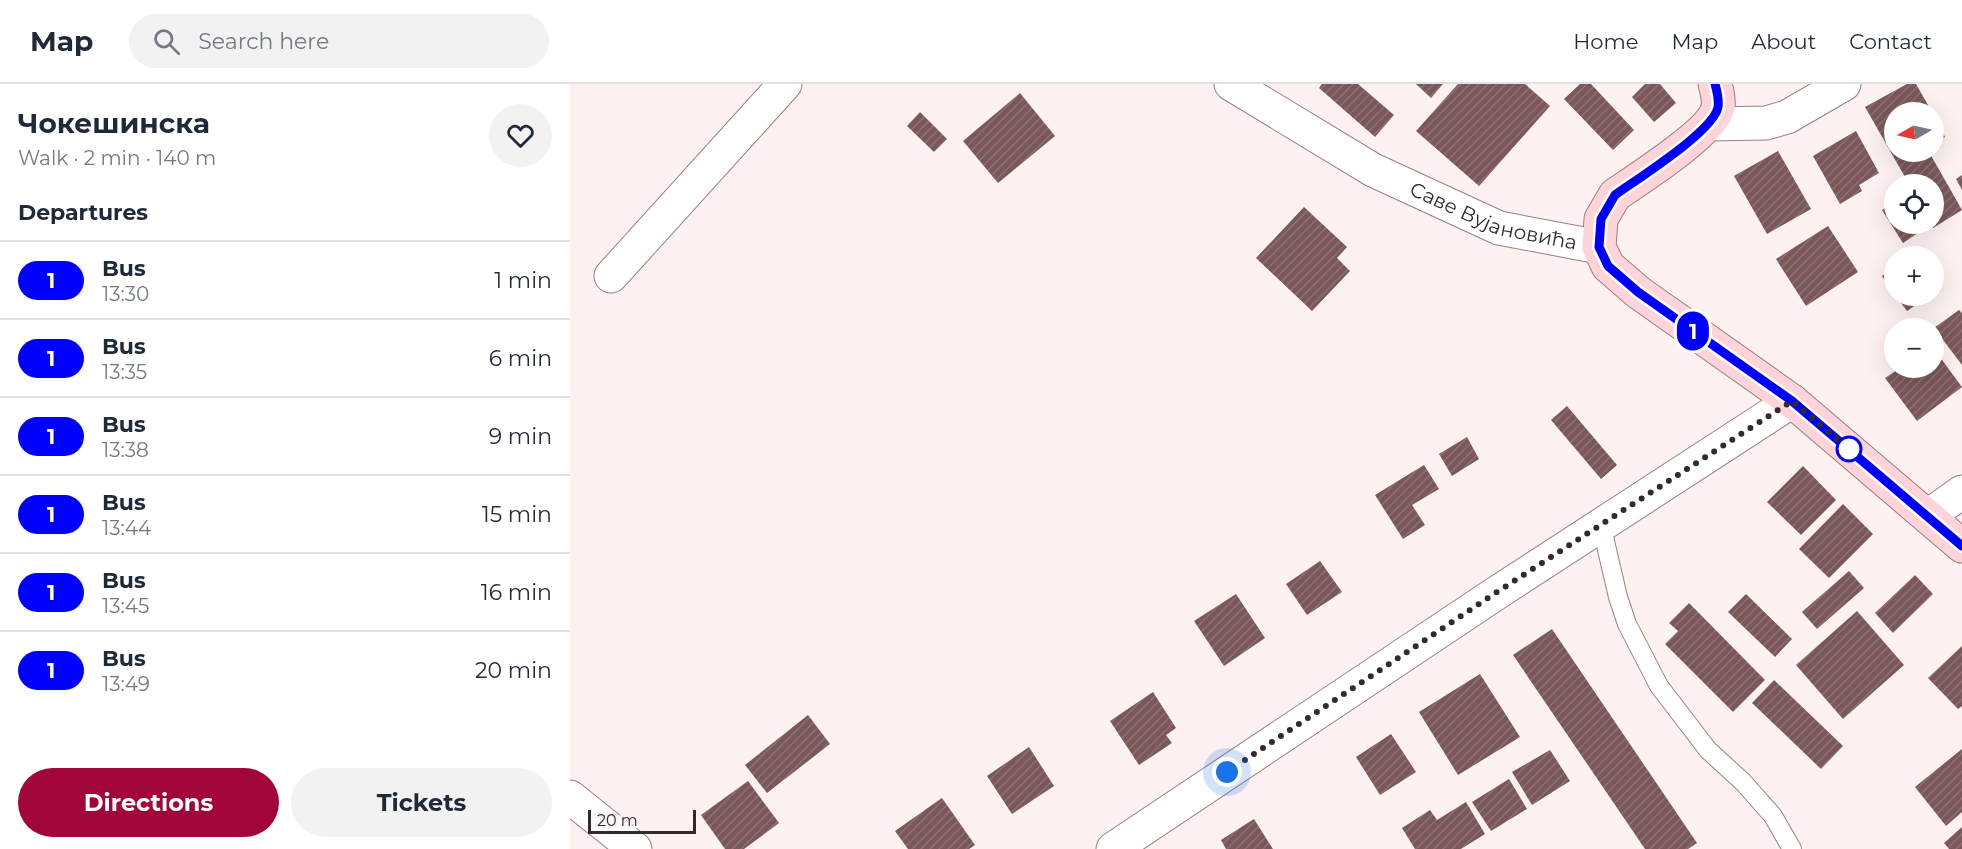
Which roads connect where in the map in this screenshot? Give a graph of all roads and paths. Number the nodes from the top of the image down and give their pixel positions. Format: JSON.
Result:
{"nodes":[{"id":1,"x":785,"y":84,"type":"edge"},
{"id":2,"x":1231,"y":84,"type":"edge"},
{"id":3,"x":1715,"y":84,"type":"edge"},
{"id":4,"x":1844,"y":84,"type":"edge"},
{"id":5,"x":1709,"y":124,"type":"junction"},
{"id":6,"x":1599,"y":247,"type":"junction"},
{"id":7,"x":611,"y":276,"type":"dead end"},
{"id":8,"x":1792,"y":401,"type":"junction"},
{"id":9,"x":1962,"y":492,"type":"edge"},
{"id":10,"x":1928,"y":516,"type":"junction"},
{"id":11,"x":1601,"y":524,"type":"junction"},
{"id":12,"x":1962,"y":546,"type":"edge"},
{"id":13,"x":570,"y":797,"type":"edge"},
{"id":14,"x":635,"y":849,"type":"edge"},
{"id":15,"x":1113,"y":849,"type":"edge"},
{"id":16,"x":1792,"y":849,"type":"edge"}],
"edges":[{"from":1,"to":7,"type":"street"},
{"from":2,"to":6,"type":"street","name":"Саве Вујановића"},
{"from":3,"to":5,"type":"street"},
{"from":4,"to":5,"type":"street"},
{"from":5,"to":6,"type":"street"},
{"from":6,"to":8,"type":"street","name":"Саве Вујановића"},
{"from":8,"to":10,"type":"street","name":"Саве Вујановића"},
{"from":8,"to":11,"type":"street"},
{"from":9,"to":10,"type":"street"},
{"from":10,"to":12,"type":"street","name":"Саве Вујановића"},
{"from":11,"to":15,"type":"street"},
{"from":11,"to":16,"type":"lane"},
{"from":13,"to":14,"type":"street"}]}
